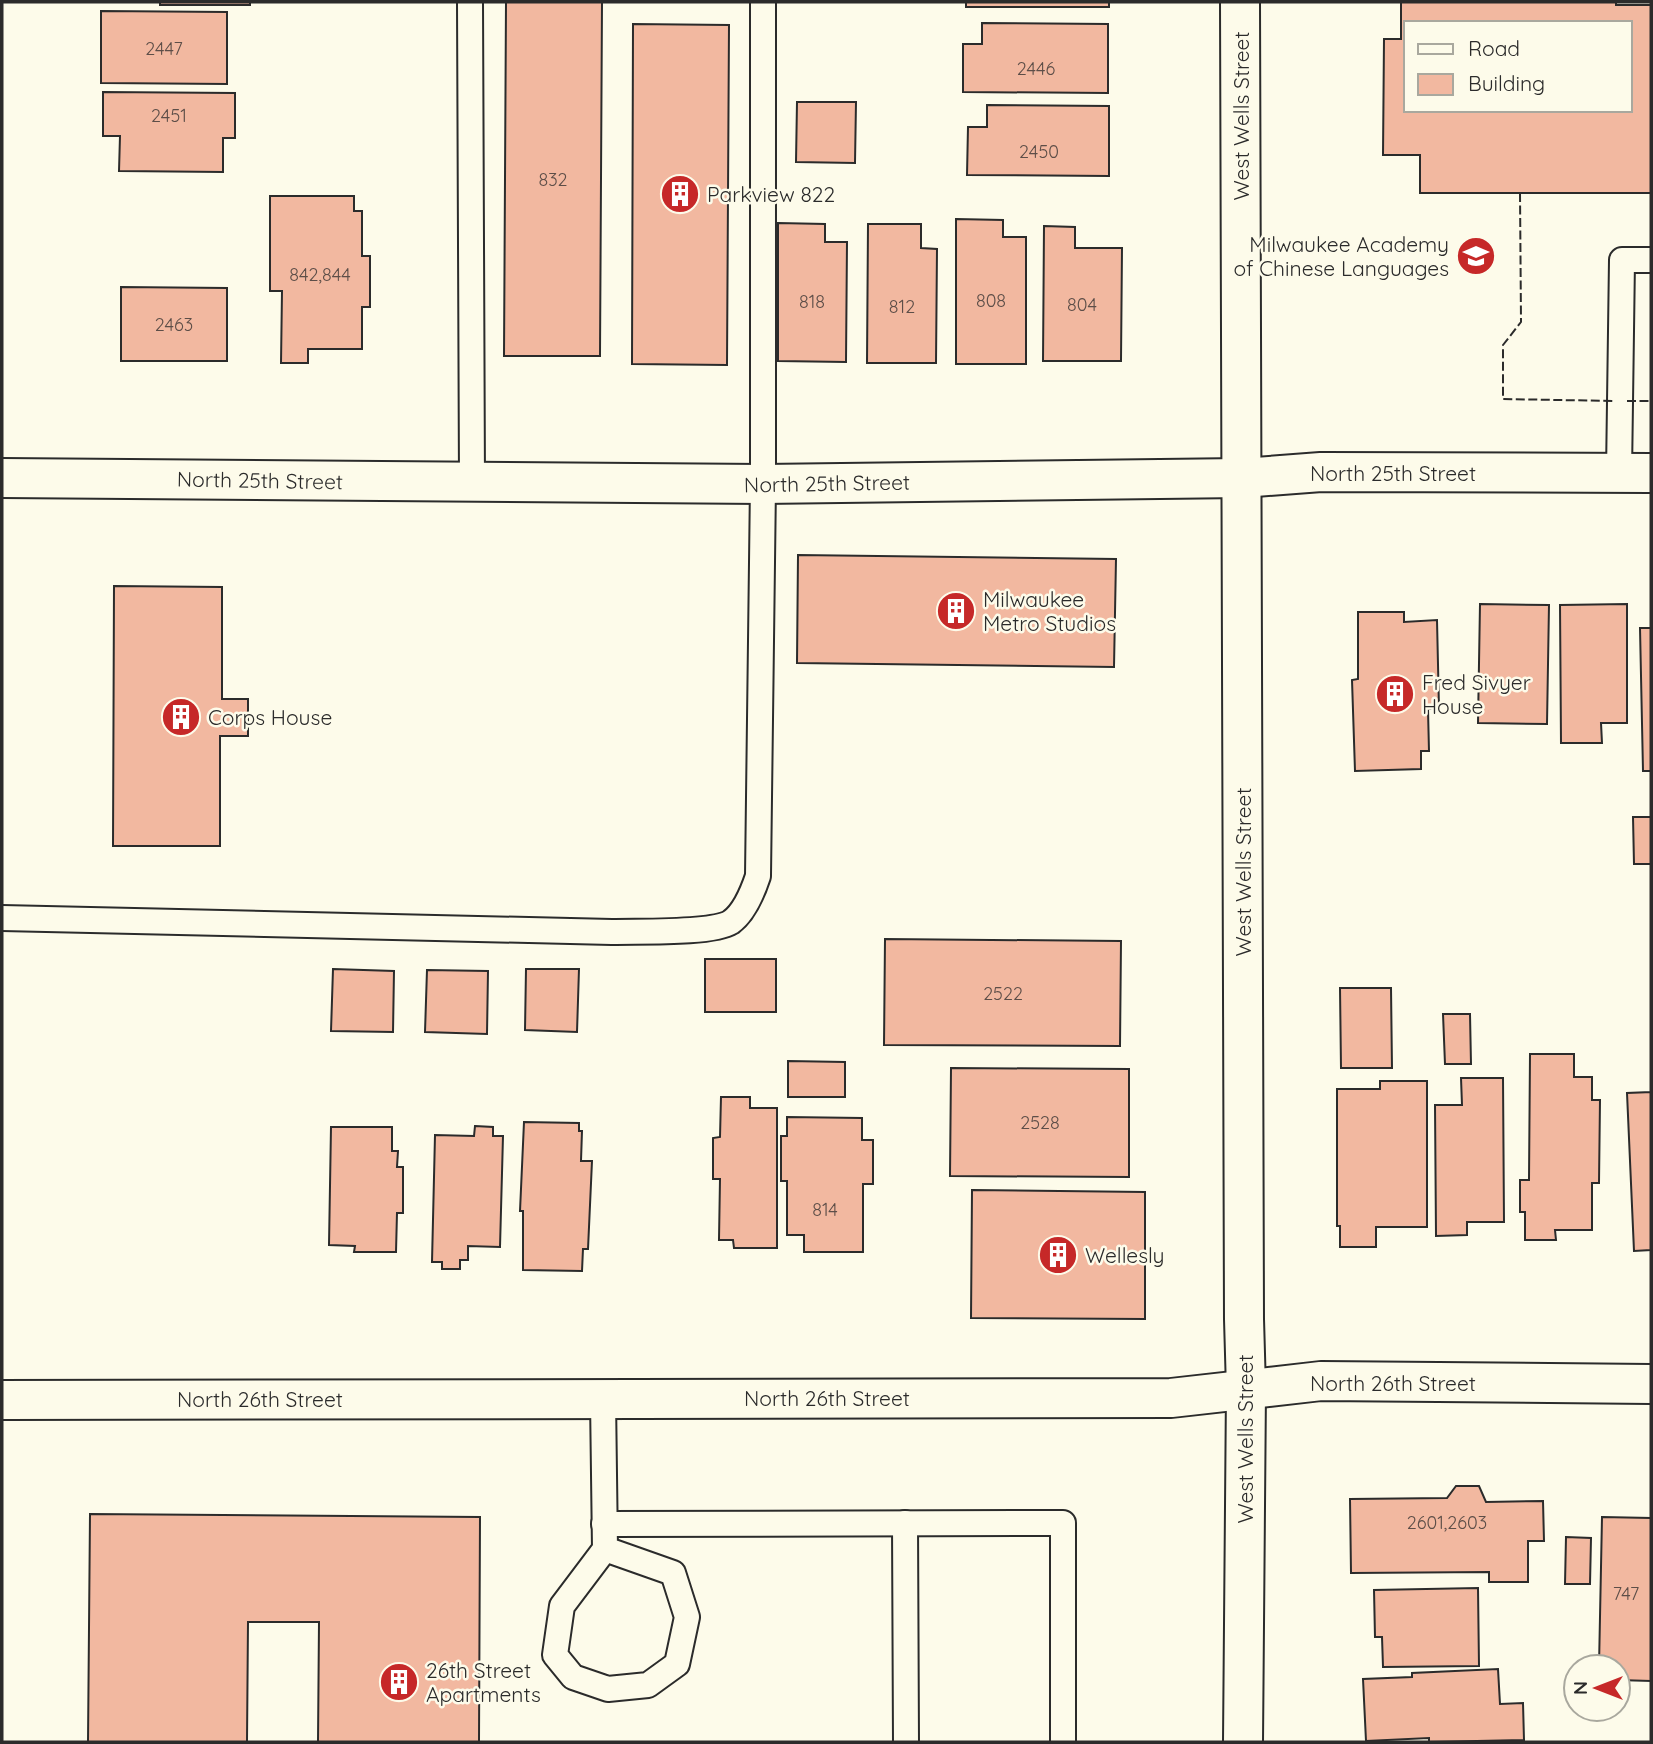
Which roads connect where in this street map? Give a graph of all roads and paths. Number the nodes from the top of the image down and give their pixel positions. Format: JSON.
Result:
{"nodes":[{"id":1,"x":470,"y":2,"type":"edge"},
{"id":2,"x":763,"y":2,"type":"edge"},
{"id":3,"x":1240,"y":2,"type":"edge"},
{"id":4,"x":1651,"y":260,"type":"edge"},
{"id":5,"x":1635,"y":473,"type":"edge"},
{"id":6,"x":2,"y":478,"type":"edge"},
{"id":7,"x":1242,"y":478,"type":"junction"},
{"id":8,"x":472,"y":482,"type":"junction"},
{"id":9,"x":763,"y":484,"type":"junction"},
{"id":10,"x":2,"y":918,"type":"edge"},
{"id":11,"x":1651,"y":1384,"type":"edge"},
{"id":12,"x":1246,"y":1389,"type":"junction"},
{"id":13,"x":603,"y":1399,"type":"junction"},
{"id":14,"x":2,"y":1400,"type":"edge"},
{"id":15,"x":905,"y":1523,"type":"junction"},
{"id":16,"x":604,"y":1524,"type":"junction"},
{"id":17,"x":605,"y":1549,"type":"junction"},
{"id":18,"x":906,"y":1742,"type":"edge"},
{"id":19,"x":1063,"y":1742,"type":"edge"},
{"id":20,"x":1243,"y":1742,"type":"edge"}],
"edges":[{"from":1,"to":8,"type":"lane"},
{"from":2,"to":9,"type":"lane"},
{"from":3,"to":7,"type":"street","name":"West Wells Street"},
{"from":4,"to":5,"type":"lane"},
{"from":5,"to":7,"type":"street","name":"North 25th Street"},
{"from":6,"to":8,"type":"street","name":"North 25th Street"},
{"from":7,"to":9,"type":"street","name":"North 25th Street"},
{"from":7,"to":12,"type":"street","name":"West Wells Street"},
{"from":8,"to":9,"type":"street","name":"North 25th Street"},
{"from":9,"to":10,"type":"lane"},
{"from":11,"to":12,"type":"street","name":"North 26th Street"},
{"from":12,"to":13,"type":"street","name":"North 26th Street"},
{"from":12,"to":20,"type":"street","name":"West Wells Street"},
{"from":13,"to":14,"type":"street","name":"North 26th Street"},
{"from":13,"to":16,"type":"lane"},
{"from":15,"to":16,"type":"lane"},
{"from":15,"to":18,"type":"lane"},
{"from":15,"to":19,"type":"lane"},
{"from":16,"to":17,"type":"lane"},
{"from":17,"to":17,"type":"lane"}]}
